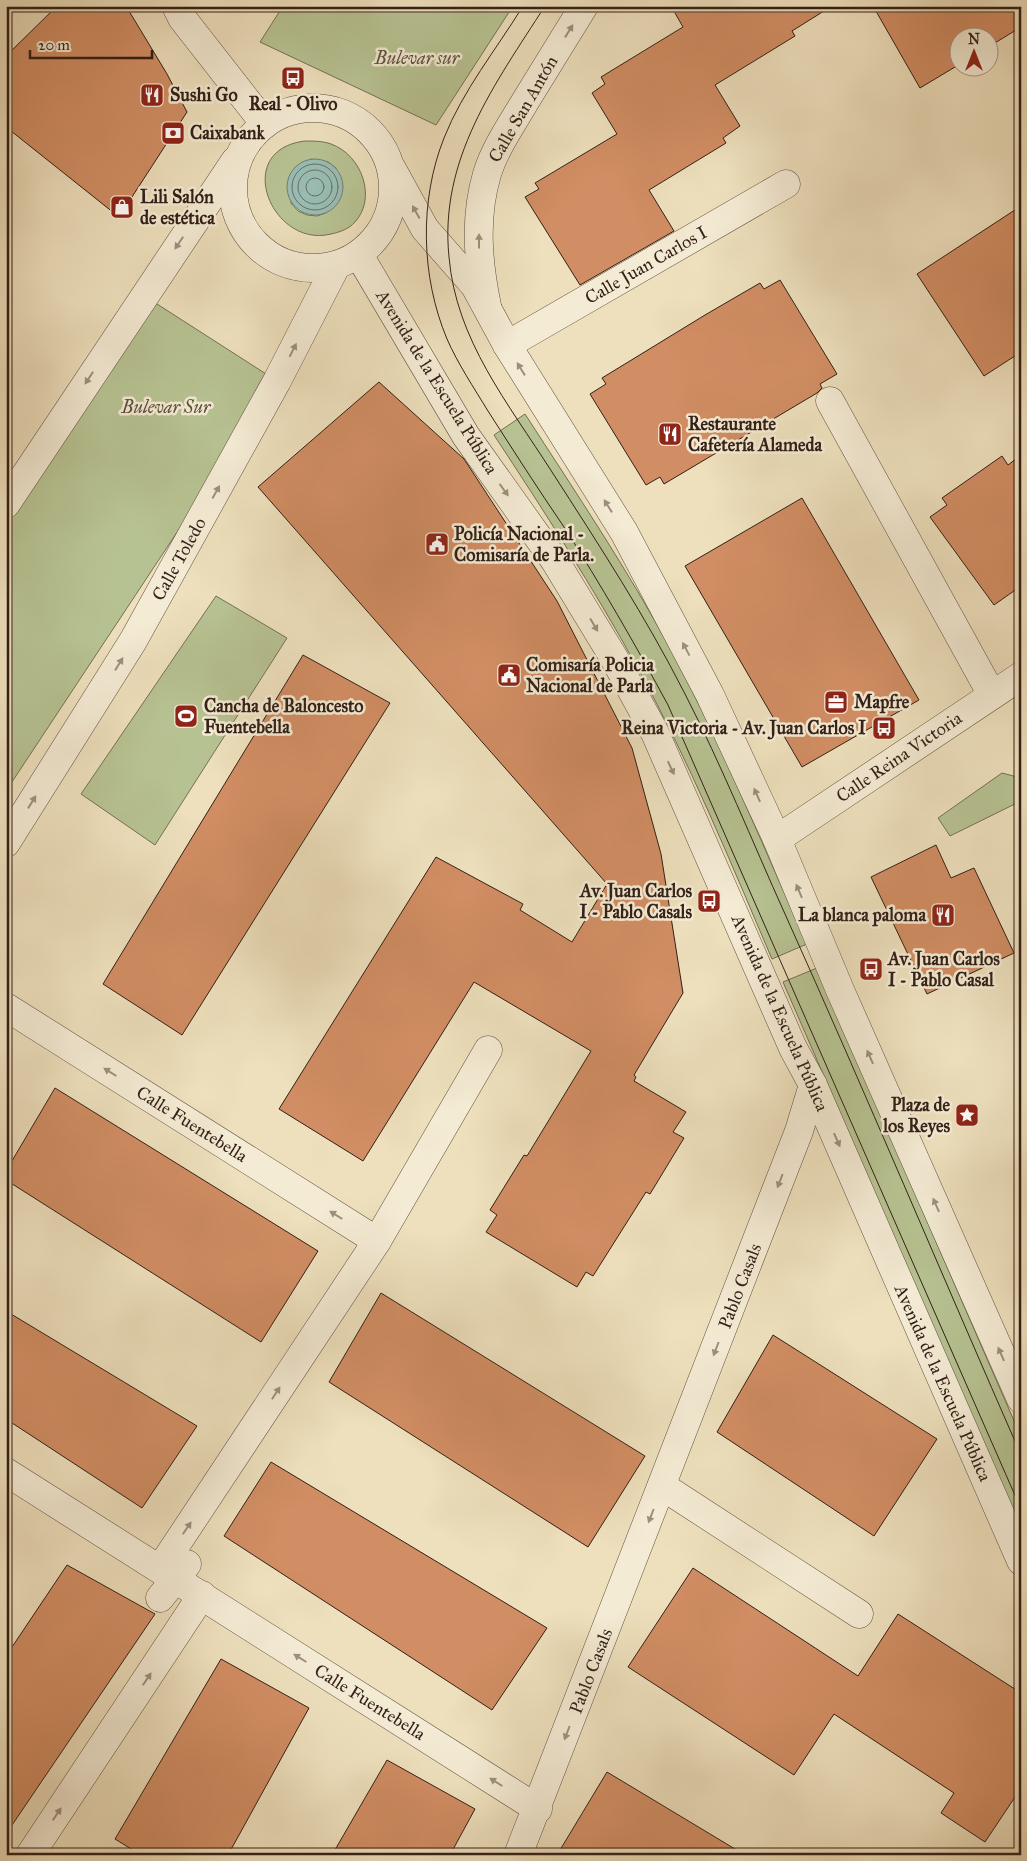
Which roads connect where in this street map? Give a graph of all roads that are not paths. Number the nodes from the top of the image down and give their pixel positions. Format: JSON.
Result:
{"nodes":[{"id":1,"x":176,"y":6,"type":"edge"},
{"id":2,"x":584,"y":6,"type":"edge"},
{"id":3,"x":265,"y":124,"type":"junction"},
{"id":4,"x":246,"y":145,"type":"junction"},
{"id":5,"x":392,"y":169,"type":"junction"},
{"id":6,"x":786,"y":184,"type":"dead end"},
{"id":7,"x":347,"y":261,"type":"junction"},
{"id":8,"x":486,"y":306,"type":"junction"},
{"id":9,"x":507,"y":345,"type":"junction"},
{"id":10,"x":830,"y":401,"type":"dead end"},
{"id":11,"x":6,"y":504,"type":"edge"},
{"id":12,"x":1021,"y":676,"type":"edge"},
{"id":13,"x":992,"y":695,"type":"junction"},
{"id":14,"x":777,"y":839,"type":"junction"},
{"id":15,"x":6,"y":843,"type":"edge"},
{"id":16,"x":6,"y":1007,"type":"edge"},
{"id":17,"x":488,"y":1050,"type":"dead end"},
{"id":18,"x":813,"y":1085,"type":"junction"},
{"id":19,"x":377,"y":1241,"type":"junction"},
{"id":20,"x":1021,"y":1399,"type":"edge"},
{"id":21,"x":6,"y":1472,"type":"edge"},
{"id":22,"x":662,"y":1486,"type":"junction"},
{"id":23,"x":1021,"y":1561,"type":"edge"},
{"id":24,"x":171,"y":1577,"type":"junction"},
{"id":25,"x":202,"y":1595,"type":"junction"},
{"id":26,"x":859,"y":1614,"type":"dead end"},
{"id":27,"x":538,"y":1809,"type":"junction"},
{"id":28,"x":30,"y":1855,"type":"edge"},
{"id":29,"x":518,"y":1855,"type":"edge"}],
"edges":[{"from":1,"to":3,"type":"street"},
{"from":8,"to":2,"type":"street","name":"Calle San Antón","one_way":true},
{"from":3,"to":4,"type":"street"},
{"from":3,"to":5,"type":"street"},
{"from":4,"to":7,"type":"street"},
{"from":4,"to":11,"type":"street","one_way":true},
{"from":5,"to":7,"type":"street"},
{"from":8,"to":5,"type":"street","one_way":true},
{"from":6,"to":9,"type":"street","name":"Calle Juan Carlos I"},
{"from":15,"to":7,"type":"street","name":"Calle Toledo","one_way":true},
{"from":7,"to":18,"type":"street","name":"Avenida de la Escuela Pública","one_way":true},
{"from":8,"to":9,"type":"street"},
{"from":14,"to":9,"type":"street","one_way":true},
{"from":10,"to":13,"type":"street"},
{"from":12,"to":13,"type":"street","name":"Calle Reina Victoria"},
{"from":13,"to":14,"type":"street","name":"Calle Reina Victoria"},
{"from":20,"to":14,"type":"street","one_way":true},
{"from":19,"to":16,"type":"street","name":"Calle Fuentebella","one_way":true},
{"from":17,"to":19,"type":"street"},
{"from":18,"to":22,"type":"street","name":"Pablo Casals","one_way":true},
{"from":18,"to":23,"type":"street","name":"Avenida de la Escuela Pública","one_way":true},
{"from":24,"to":19,"type":"street","one_way":true},
{"from":21,"to":24,"type":"street","name":"Calle Fuentebella"},
{"from":22,"to":26,"type":"street"},
{"from":22,"to":27,"type":"street","name":"Pablo Casals","one_way":true},
{"from":24,"to":25,"type":"street","name":"Calle Fuentebella"},
{"from":27,"to":25,"type":"street","name":"Calle Fuentebella","one_way":true},
{"from":28,"to":25,"type":"street","one_way":true},
{"from":27,"to":29,"type":"street","name":"Pablo Casals"}]}
